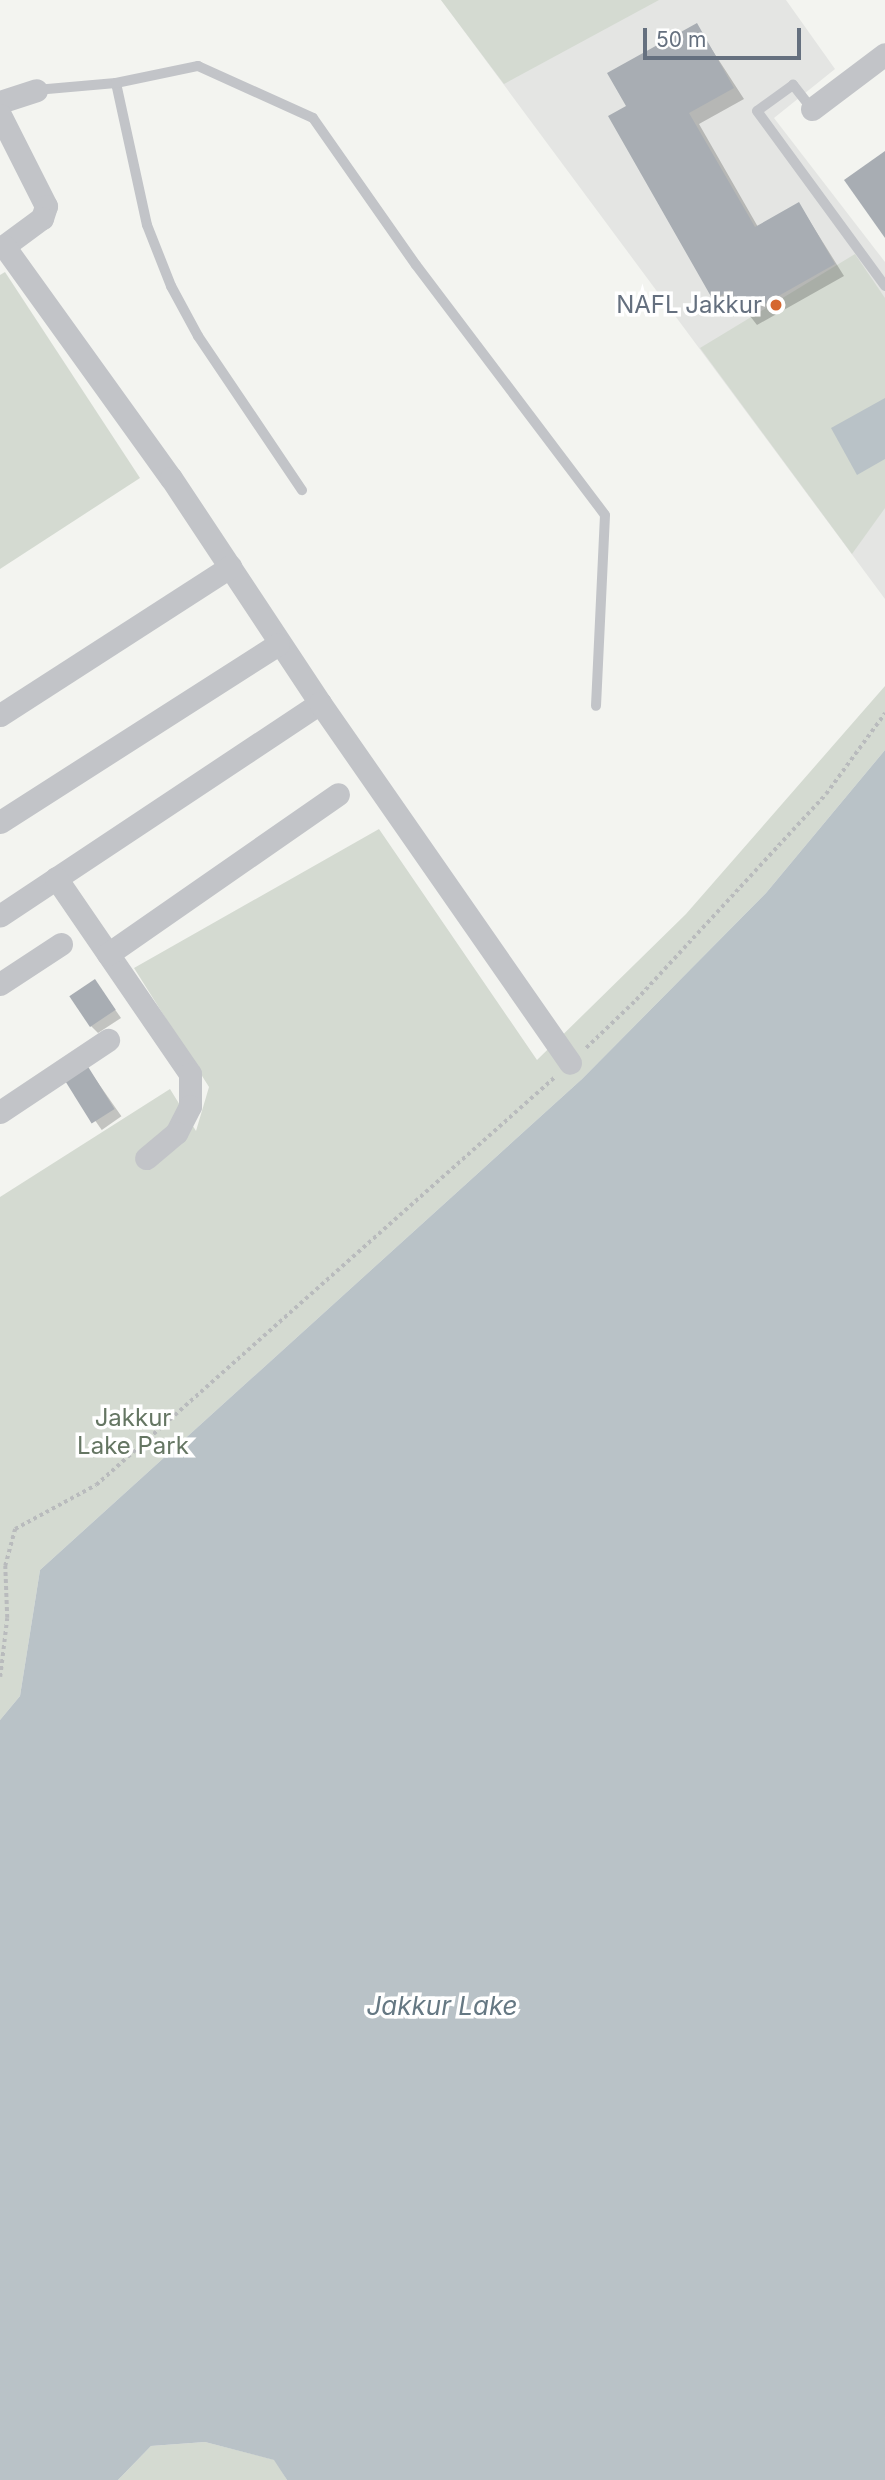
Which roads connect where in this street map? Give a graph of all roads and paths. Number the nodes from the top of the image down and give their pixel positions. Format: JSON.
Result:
{"nodes":[{"id":1,"x":885,"y":54,"type":"edge"},
{"id":2,"x":116,"y":83,"type":"junction"},
{"id":3,"x":36,"y":90,"type":"joint"},
{"id":4,"x":0,"y":102,"type":"edge"},
{"id":5,"x":812,"y":109,"type":"joint"},
{"id":6,"x":0,"y":116,"type":"edge"},
{"id":7,"x":885,"y":286,"type":"edge"},
{"id":8,"x":302,"y":490,"type":"dead end"},
{"id":9,"x":230,"y":567,"type":"junction"},
{"id":10,"x":278,"y":645,"type":"junction"},
{"id":11,"x":320,"y":703,"type":"junction"},
{"id":12,"x":596,"y":706,"type":"dead end"},
{"id":13,"x":885,"y":713,"type":"edge"},
{"id":14,"x":0,"y":715,"type":"edge"},
{"id":15,"x":338,"y":794,"type":"dead end"},
{"id":16,"x":0,"y":822,"type":"edge"},
{"id":17,"x":55,"y":878,"type":"junction"},
{"id":18,"x":0,"y":916,"type":"edge"},
{"id":19,"x":61,"y":944,"type":"dead end"},
{"id":20,"x":108,"y":954,"type":"junction"},
{"id":21,"x":0,"y":984,"type":"edge"},
{"id":22,"x":108,"y":1040,"type":"dead end"},
{"id":23,"x":570,"y":1063,"type":"junction"},
{"id":24,"x":0,"y":1112,"type":"edge"},
{"id":25,"x":146,"y":1158,"type":"dead end"},
{"id":26,"x":0,"y":1677,"type":"edge"}],
"edges":[{"from":1,"to":5,"type":"street"},
{"from":2,"to":3,"type":"lane"},
{"from":2,"to":8,"type":"lane"},
{"from":2,"to":12,"type":"lane"},
{"from":3,"to":4,"type":"street"},
{"from":5,"to":7,"type":"lane"},
{"from":6,"to":9,"type":"street"},
{"from":9,"to":10,"type":"street"},
{"from":9,"to":14,"type":"street"},
{"from":10,"to":11,"type":"street"},
{"from":10,"to":16,"type":"street"},
{"from":11,"to":17,"type":"street"},
{"from":11,"to":23,"type":"street"},
{"from":13,"to":23,"type":"path"},
{"from":15,"to":20,"type":"street"},
{"from":17,"to":18,"type":"street"},
{"from":17,"to":20,"type":"street"},
{"from":19,"to":21,"type":"street"},
{"from":20,"to":25,"type":"street"},
{"from":22,"to":24,"type":"street"},
{"from":23,"to":26,"type":"path"}]}
